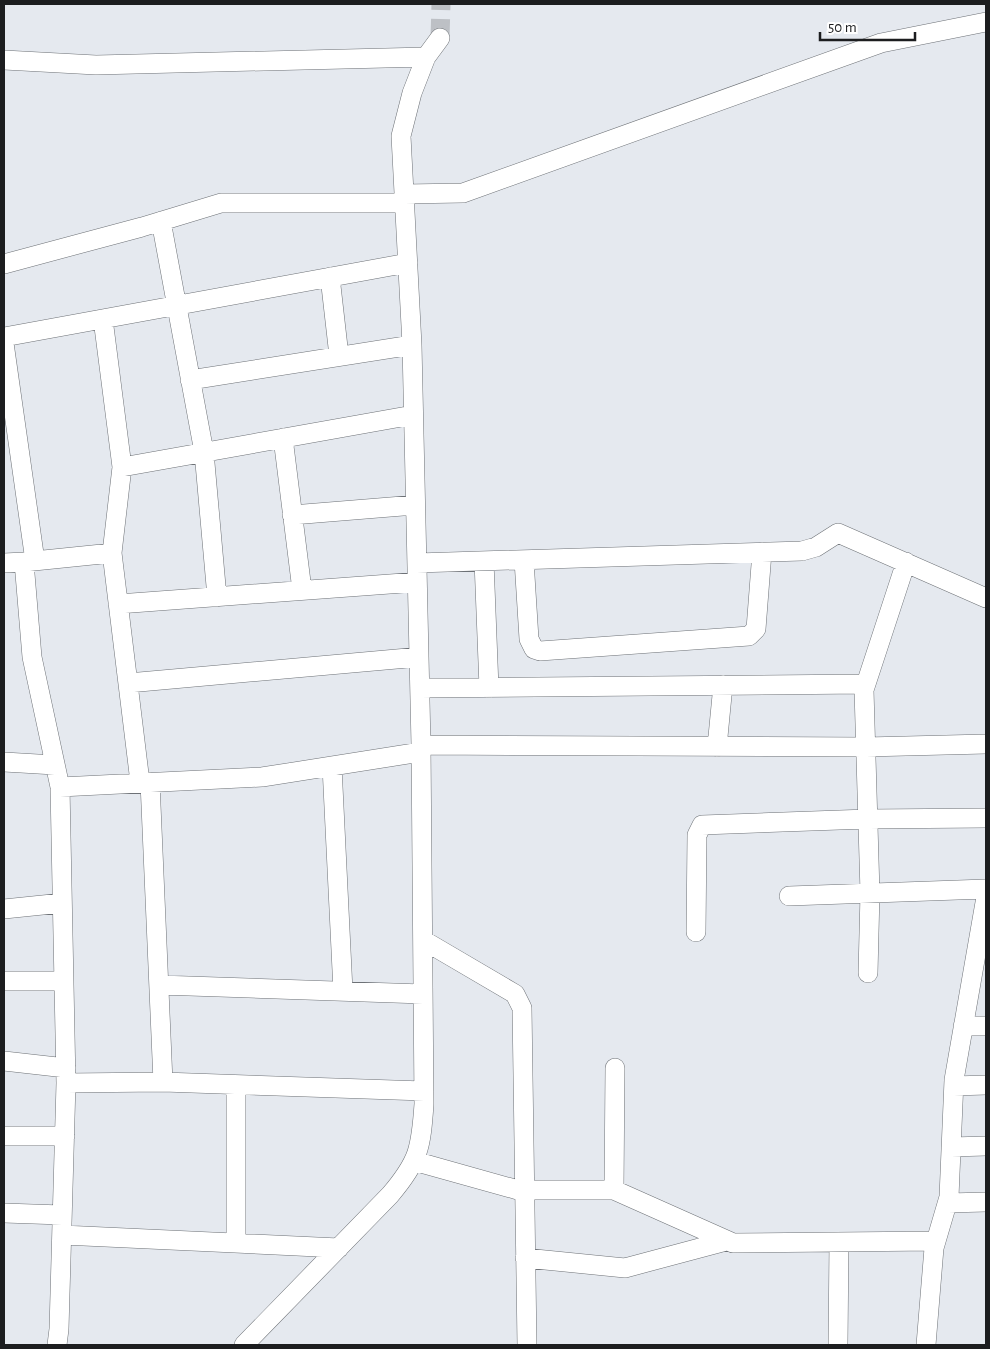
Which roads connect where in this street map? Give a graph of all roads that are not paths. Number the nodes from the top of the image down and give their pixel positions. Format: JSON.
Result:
{"nodes":[{"id":1,"x":986,"y":22,"type":"edge"},
{"id":2,"x":440,"y":38,"type":"tunnel mouth"},
{"id":3,"x":426,"y":57,"type":"junction"},
{"id":4,"x":4,"y":60,"type":"edge"},
{"id":5,"x":405,"y":199,"type":"junction"},
{"id":6,"x":161,"y":221,"type":"junction"},
{"id":7,"x":408,"y":263,"type":"junction"},
{"id":8,"x":4,"y":264,"type":"edge"},
{"id":9,"x":330,"y":277,"type":"junction"},
{"id":10,"x":175,"y":306,"type":"junction"},
{"id":11,"x":103,"y":319,"type":"junction"},
{"id":12,"x":4,"y":337,"type":"edge"},
{"id":13,"x":4,"y":343,"type":"edge"},
{"id":14,"x":412,"y":345,"type":"junction"},
{"id":15,"x":339,"y":356,"type":"junction"},
{"id":16,"x":190,"y":380,"type":"junction"},
{"id":17,"x":414,"y":415,"type":"junction"},
{"id":18,"x":283,"y":438,"type":"junction"},
{"id":19,"x":204,"y":452,"type":"junction"},
{"id":20,"x":122,"y":467,"type":"junction"},
{"id":21,"x":415,"y":506,"type":"junction"},
{"id":22,"x":292,"y":515,"type":"junction"},
{"id":23,"x":762,"y":552,"type":"junction"},
{"id":24,"x":112,"y":554,"type":"junction"},
{"id":25,"x":524,"y":560,"type":"junction"},
{"id":26,"x":29,"y":561,"type":"junction"},
{"id":27,"x":484,"y":561,"type":"junction"},
{"id":28,"x":906,"y":562,"type":"junction"},
{"id":29,"x":4,"y":563,"type":"edge"},
{"id":30,"x":417,"y":573,"type":"junction"},
{"id":31,"x":302,"y":590,"type":"junction"},
{"id":32,"x":217,"y":597,"type":"junction"},
{"id":33,"x":986,"y":598,"type":"edge"},
{"id":34,"x":118,"y":604,"type":"junction"},
{"id":35,"x":419,"y":657,"type":"junction"},
{"id":36,"x":128,"y":683,"type":"junction"},
{"id":37,"x":865,"y":684,"type":"junction"},
{"id":38,"x":722,"y":685,"type":"junction"},
{"id":39,"x":420,"y":688,"type":"junction"},
{"id":40,"x":489,"y":688,"type":"junction"},
{"id":41,"x":986,"y":744,"type":"edge"},
{"id":42,"x":717,"y":747,"type":"junction"},
{"id":43,"x":866,"y":747,"type":"junction"},
{"id":44,"x":421,"y":749,"type":"junction"},
{"id":45,"x":4,"y":762,"type":"edge"},
{"id":46,"x":55,"y":765,"type":"junction"},
{"id":47,"x":332,"y":766,"type":"junction"},
{"id":48,"x":145,"y":782,"type":"junction"},
{"id":49,"x":60,"y":787,"type":"junction"},
{"id":50,"x":986,"y":818,"type":"edge"},
{"id":51,"x":868,"y":819,"type":"junction"},
{"id":52,"x":986,"y":889,"type":"edge"},
{"id":53,"x":870,"y":893,"type":"junction"},
{"id":54,"x":789,"y":896,"type":"dead end"},
{"id":55,"x":986,"y":897,"type":"edge"},
{"id":56,"x":62,"y":903,"type":"junction"},
{"id":57,"x":4,"y":909,"type":"edge"},
{"id":58,"x":984,"y":922,"type":"edge"},
{"id":59,"x":696,"y":932,"type":"dead end"},
{"id":60,"x":423,"y":940,"type":"junction"},
{"id":61,"x":868,"y":972,"type":"dead end"},
{"id":62,"x":4,"y":981,"type":"edge"},
{"id":63,"x":64,"y":981,"type":"junction"},
{"id":64,"x":159,"y":985,"type":"junction"},
{"id":65,"x":343,"y":991,"type":"junction"},
{"id":66,"x":423,"y":994,"type":"junction"},
{"id":67,"x":978,"y":995,"type":"edge"},
{"id":68,"x":963,"y":1026,"type":"junction"},
{"id":69,"x":986,"y":1026,"type":"edge"},
{"id":70,"x":4,"y":1061,"type":"edge"},
{"id":71,"x":614,"y":1068,"type":"dead end"},
{"id":72,"x":66,"y":1076,"type":"junction"},
{"id":73,"x":163,"y":1082,"type":"junction"},
{"id":74,"x":236,"y":1085,"type":"junction"},
{"id":75,"x":986,"y":1085,"type":"edge"},
{"id":76,"x":954,"y":1086,"type":"junction"},
{"id":77,"x":424,"y":1091,"type":"junction"},
{"id":78,"x":4,"y":1136,"type":"edge"},
{"id":79,"x":65,"y":1136,"type":"junction"},
{"id":80,"x":986,"y":1146,"type":"edge"},
{"id":81,"x":951,"y":1147,"type":"junction"},
{"id":82,"x":414,"y":1161,"type":"junction"},
{"id":83,"x":614,"y":1190,"type":"junction"},
{"id":84,"x":523,"y":1191,"type":"junction"},
{"id":85,"x":986,"y":1202,"type":"edge"},
{"id":86,"x":948,"y":1203,"type":"junction"},
{"id":87,"x":4,"y":1213,"type":"edge"},
{"id":88,"x":62,"y":1215,"type":"junction"},
{"id":89,"x":62,"y":1235,"type":"junction"},
{"id":90,"x":726,"y":1241,"type":"junction"},
{"id":91,"x":935,"y":1241,"type":"junction"},
{"id":92,"x":839,"y":1242,"type":"junction"},
{"id":93,"x":236,"y":1243,"type":"junction"},
{"id":94,"x":340,"y":1248,"type":"junction"},
{"id":95,"x":525,"y":1258,"type":"junction"},
{"id":96,"x":57,"y":1345,"type":"edge"},
{"id":97,"x":244,"y":1345,"type":"edge"},
{"id":98,"x":526,"y":1345,"type":"edge"},
{"id":99,"x":838,"y":1345,"type":"edge"},
{"id":100,"x":926,"y":1345,"type":"edge"}],
"edges":[{"from":1,"to":5,"type":"street"},
{"from":2,"to":3,"type":"street"},
{"from":3,"to":4,"type":"street"},
{"from":3,"to":5,"type":"street"},
{"from":5,"to":6,"type":"street"},
{"from":5,"to":7,"type":"street"},
{"from":6,"to":8,"type":"street"},
{"from":6,"to":10,"type":"street"},
{"from":7,"to":9,"type":"street"},
{"from":7,"to":14,"type":"street"},
{"from":9,"to":10,"type":"street"},
{"from":9,"to":15,"type":"street"},
{"from":10,"to":11,"type":"street"},
{"from":10,"to":16,"type":"street"},
{"from":11,"to":12,"type":"street"},
{"from":11,"to":20,"type":"street"},
{"from":13,"to":26,"type":"street"},
{"from":14,"to":15,"type":"street"},
{"from":14,"to":17,"type":"street"},
{"from":15,"to":16,"type":"street"},
{"from":16,"to":19,"type":"street"},
{"from":17,"to":18,"type":"street"},
{"from":17,"to":21,"type":"street"},
{"from":18,"to":19,"type":"street"},
{"from":18,"to":22,"type":"street"},
{"from":19,"to":20,"type":"street"},
{"from":19,"to":32,"type":"street"},
{"from":20,"to":24,"type":"street"},
{"from":21,"to":22,"type":"street"},
{"from":21,"to":30,"type":"street"},
{"from":22,"to":31,"type":"street"},
{"from":23,"to":25,"type":"street"},
{"from":23,"to":25,"type":"street"},
{"from":23,"to":28,"type":"street"},
{"from":24,"to":26,"type":"street"},
{"from":24,"to":34,"type":"street"},
{"from":25,"to":27,"type":"street"},
{"from":26,"to":29,"type":"street"},
{"from":26,"to":46,"type":"street"},
{"from":27,"to":30,"type":"street"},
{"from":27,"to":40,"type":"street"},
{"from":28,"to":33,"type":"street"},
{"from":28,"to":37,"type":"street"},
{"from":30,"to":31,"type":"street"},
{"from":30,"to":35,"type":"street"},
{"from":31,"to":32,"type":"street"},
{"from":32,"to":34,"type":"street"},
{"from":34,"to":36,"type":"street"},
{"from":35,"to":36,"type":"street"},
{"from":35,"to":39,"type":"street"},
{"from":36,"to":48,"type":"street"},
{"from":37,"to":38,"type":"street"},
{"from":37,"to":43,"type":"street"},
{"from":38,"to":40,"type":"street"},
{"from":38,"to":42,"type":"street"},
{"from":39,"to":40,"type":"street"},
{"from":39,"to":44,"type":"street"},
{"from":41,"to":43,"type":"street"},
{"from":42,"to":43,"type":"street"},
{"from":42,"to":44,"type":"street"},
{"from":43,"to":51,"type":"street"},
{"from":44,"to":47,"type":"street"},
{"from":44,"to":60,"type":"street"},
{"from":45,"to":46,"type":"street"},
{"from":46,"to":49,"type":"street"},
{"from":47,"to":48,"type":"street"},
{"from":47,"to":65,"type":"street"},
{"from":48,"to":49,"type":"street"},
{"from":48,"to":64,"type":"street"},
{"from":49,"to":56,"type":"street"},
{"from":50,"to":51,"type":"street"},
{"from":51,"to":53,"type":"street"},
{"from":51,"to":59,"type":"street"},
{"from":52,"to":53,"type":"street"},
{"from":53,"to":54,"type":"street"},
{"from":53,"to":61,"type":"street"},
{"from":55,"to":58,"type":"street"},
{"from":56,"to":57,"type":"street"},
{"from":56,"to":63,"type":"street"},
{"from":58,"to":67,"type":"street"},
{"from":60,"to":66,"type":"street"},
{"from":60,"to":84,"type":"street"},
{"from":62,"to":63,"type":"street"},
{"from":63,"to":72,"type":"street"},
{"from":64,"to":65,"type":"street"},
{"from":64,"to":73,"type":"street"},
{"from":65,"to":66,"type":"street"},
{"from":66,"to":77,"type":"street"},
{"from":67,"to":68,"type":"street"},
{"from":68,"to":69,"type":"street"},
{"from":68,"to":76,"type":"street"},
{"from":70,"to":72,"type":"street"},
{"from":71,"to":83,"type":"street"},
{"from":72,"to":73,"type":"street"},
{"from":72,"to":79,"type":"street"},
{"from":73,"to":74,"type":"street"},
{"from":74,"to":77,"type":"street"},
{"from":74,"to":93,"type":"street"},
{"from":75,"to":76,"type":"street"},
{"from":76,"to":81,"type":"street"},
{"from":77,"to":82,"type":"street"},
{"from":78,"to":79,"type":"street"},
{"from":79,"to":88,"type":"street"},
{"from":80,"to":81,"type":"street"},
{"from":81,"to":86,"type":"street"},
{"from":82,"to":84,"type":"street"},
{"from":82,"to":94,"type":"street"},
{"from":83,"to":84,"type":"street"},
{"from":83,"to":90,"type":"street"},
{"from":84,"to":95,"type":"street"},
{"from":85,"to":86,"type":"street"},
{"from":86,"to":91,"type":"street"},
{"from":87,"to":88,"type":"street"},
{"from":88,"to":89,"type":"street"},
{"from":89,"to":93,"type":"street"},
{"from":89,"to":96,"type":"street"},
{"from":90,"to":92,"type":"street"},
{"from":90,"to":95,"type":"street"},
{"from":91,"to":92,"type":"street"},
{"from":91,"to":100,"type":"street"},
{"from":92,"to":99,"type":"street"},
{"from":93,"to":94,"type":"street"},
{"from":94,"to":97,"type":"street"},
{"from":95,"to":98,"type":"street"}]}
